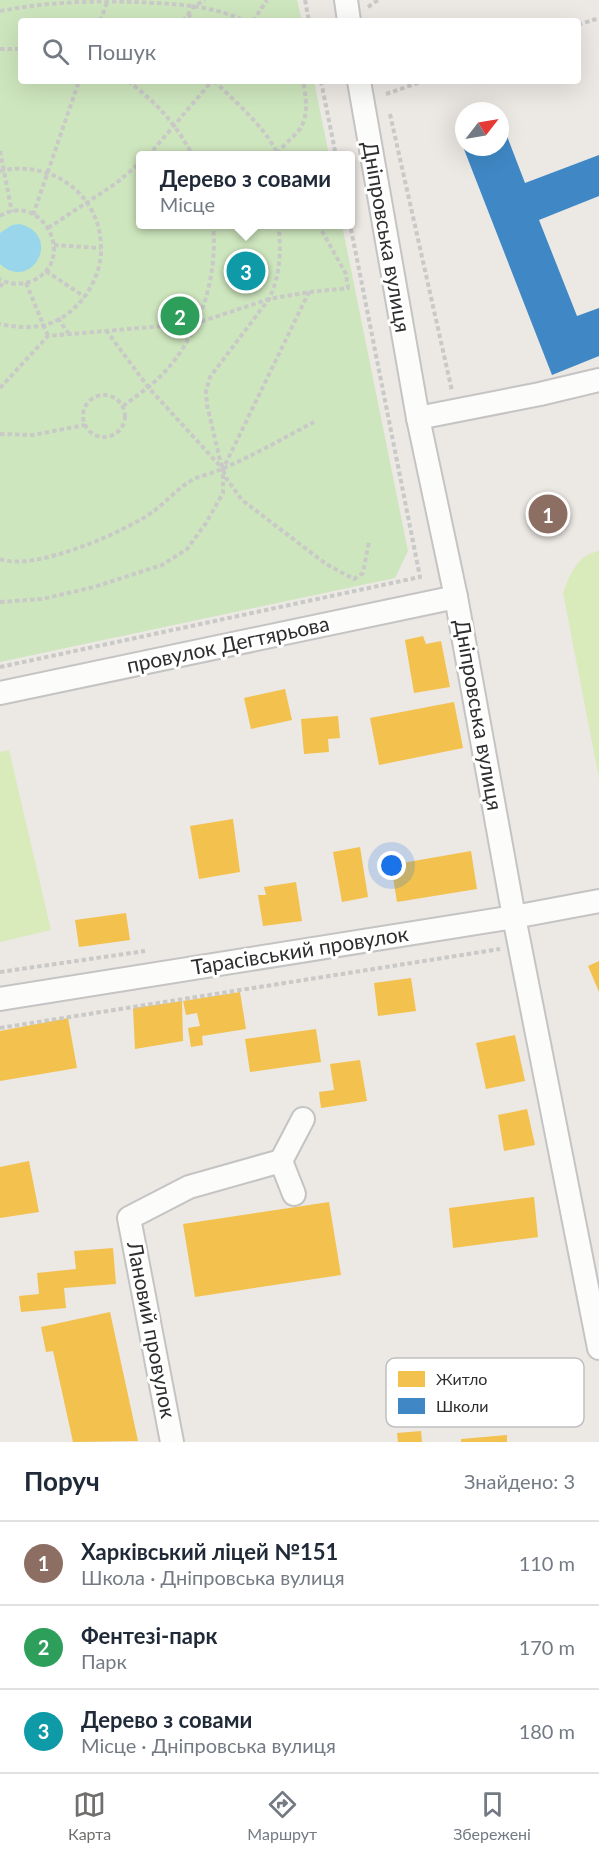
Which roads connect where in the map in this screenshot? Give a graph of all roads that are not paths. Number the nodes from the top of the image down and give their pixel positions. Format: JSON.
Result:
{"nodes":[{"id":1,"x":346,"y":0,"type":"edge"},
{"id":2,"x":349,"y":18,"type":"edge"},
{"id":3,"x":360,"y":84,"type":"edge"},
{"id":4,"x":599,"y":380,"type":"edge"},
{"id":5,"x":418,"y":418,"type":"junction"},
{"id":6,"x":456,"y":597,"type":"junction"},
{"id":7,"x":0,"y":693,"type":"edge"},
{"id":8,"x":599,"y":901,"type":"edge"},
{"id":9,"x":514,"y":917,"type":"junction"},
{"id":10,"x":0,"y":999,"type":"edge"},
{"id":11,"x":303,"y":1119,"type":"dead end"},
{"id":12,"x":281,"y":1161,"type":"junction"},
{"id":13,"x":294,"y":1194,"type":"dead end"},
{"id":14,"x":599,"y":1348,"type":"edge"},
{"id":15,"x":172,"y":1442,"type":"edge"}],
"edges":[{"from":1,"to":2,"type":"street"},
{"from":3,"to":5,"type":"street","name":"Дніпровська вулиця"},
{"from":4,"to":5,"type":"street"},
{"from":5,"to":6,"type":"street","name":"Дніпровська вулиця"},
{"from":6,"to":7,"type":"street","name":"провулок Дегтярьова"},
{"from":6,"to":9,"type":"street","name":"Дніпровська вулиця"},
{"from":8,"to":9,"type":"street","name":"Тарасівський провулок"},
{"from":9,"to":10,"type":"street","name":"Тарасівський провулок"},
{"from":9,"to":14,"type":"street","name":"Дніпровська вулиця"},
{"from":11,"to":12,"type":"street"},
{"from":12,"to":13,"type":"street"},
{"from":12,"to":15,"type":"street","name":"Лановий провулок"}]}
